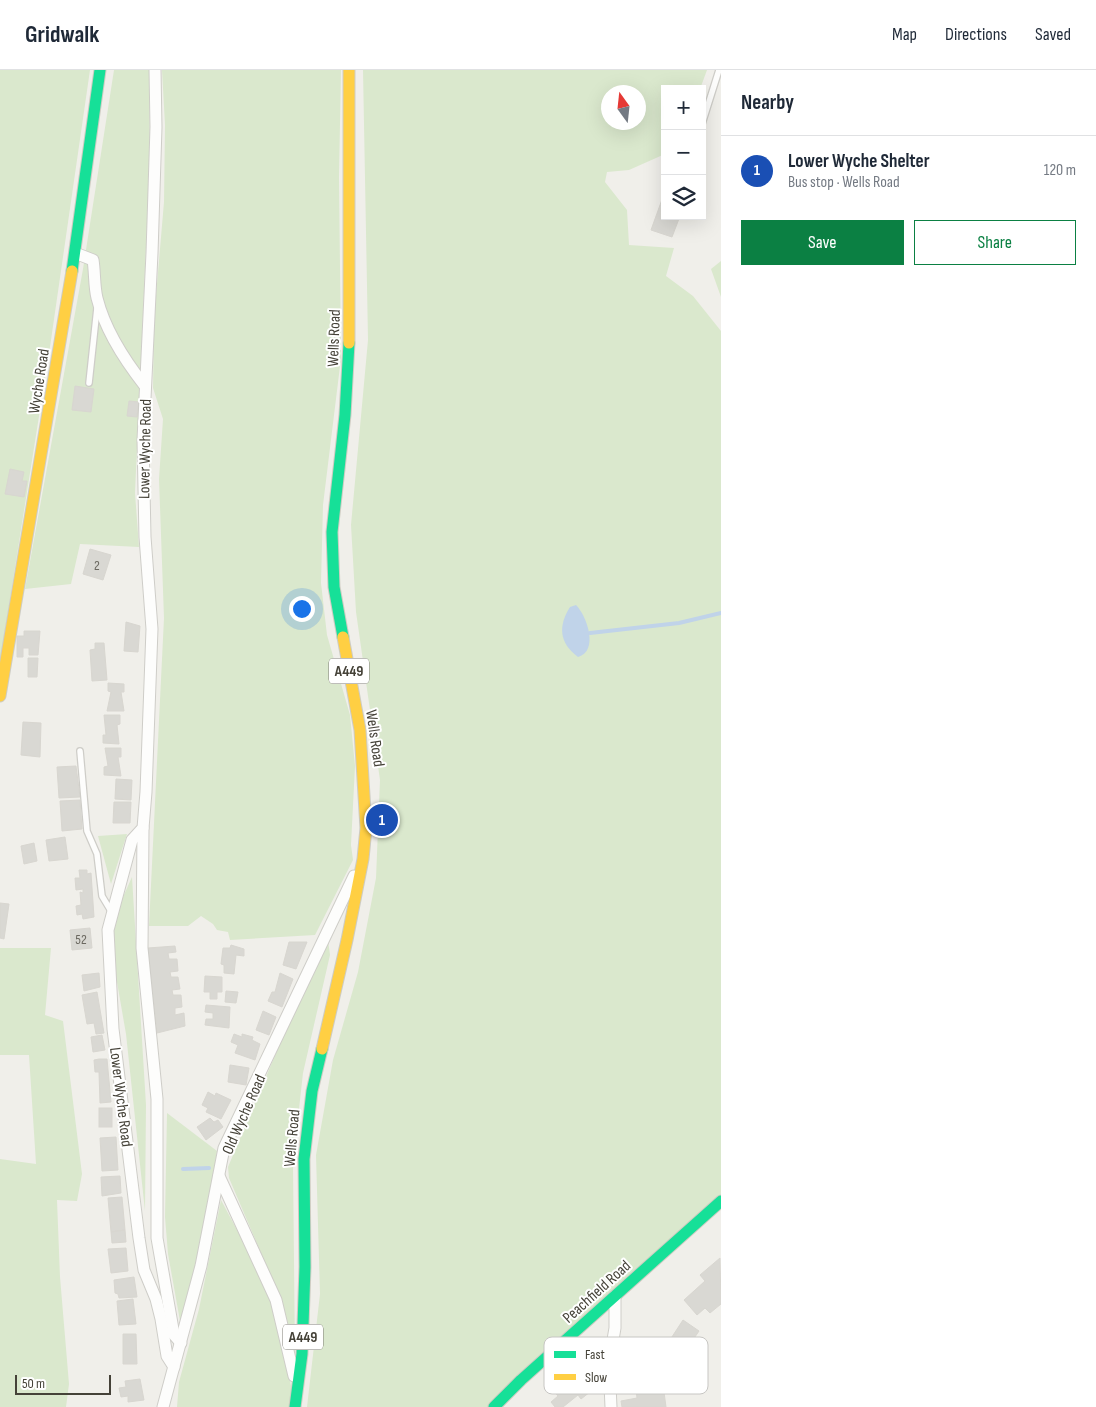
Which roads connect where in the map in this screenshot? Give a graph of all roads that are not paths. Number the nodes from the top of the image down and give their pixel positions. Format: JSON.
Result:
{"nodes":[{"id":1,"x":100,"y":70,"type":"edge"},
{"id":2,"x":155,"y":70,"type":"edge"},
{"id":3,"x":349,"y":70,"type":"edge"},
{"id":4,"x":719,"y":70,"type":"edge"},
{"id":5,"x":706,"y":111,"type":"edge"},
{"id":6,"x":75,"y":253,"type":"junction"},
{"id":7,"x":97,"y":299,"type":"junction"},
{"id":8,"x":89,"y":383,"type":"dead end"},
{"id":9,"x":145,"y":386,"type":"junction"},
{"id":10,"x":0,"y":696,"type":"edge"},
{"id":11,"x":80,"y":751,"type":"dead end"},
{"id":12,"x":143,"y":828,"type":"junction"},
{"id":13,"x":361,"y":867,"type":"junction"},
{"id":14,"x":112,"y":911,"type":"junction"},
{"id":15,"x":219,"y":1176,"type":"junction"},
{"id":16,"x":721,"y":1201,"type":"edge"},
{"id":17,"x":615,"y":1296,"type":"junction"},
{"id":18,"x":570,"y":1337,"type":"edge"},
{"id":19,"x":614,"y":1337,"type":"edge"},
{"id":20,"x":181,"y":1343,"type":"junction"},
{"id":21,"x":544,"y":1361,"type":"edge"},
{"id":22,"x":174,"y":1367,"type":"junction"},
{"id":23,"x":168,"y":1392,"type":"junction"},
{"id":24,"x":297,"y":1394,"type":"junction"},
{"id":25,"x":610,"y":1394,"type":"edge"},
{"id":26,"x":163,"y":1407,"type":"edge"},
{"id":27,"x":172,"y":1407,"type":"edge"},
{"id":28,"x":296,"y":1407,"type":"edge"},
{"id":29,"x":494,"y":1407,"type":"edge"},
{"id":30,"x":611,"y":1407,"type":"edge"}],
"edges":[{"from":1,"to":6,"type":"main road","name":"Wyche Road"},
{"from":2,"to":9,"type":"street","name":"Lower Wyche Road"},
{"from":3,"to":13,"type":"main road","name":"Wells Road","number":"A449"},
{"from":4,"to":5,"type":"lane"},
{"from":6,"to":7,"type":"street"},
{"from":6,"to":10,"type":"main road","name":"Wyche Road"},
{"from":7,"to":8,"type":"lane"},
{"from":7,"to":9,"type":"street"},
{"from":9,"to":12,"type":"street","name":"Lower Wyche Road"},
{"from":11,"to":14,"type":"lane"},
{"from":12,"to":14,"type":"street","name":"Lower Wyche Road"},
{"from":12,"to":20,"type":"street","name":"Lower Wyche Road"},
{"from":13,"to":15,"type":"street","name":"Old Wyche Road"},
{"from":13,"to":24,"type":"main road","name":"Wells Road","number":"A449"},
{"from":14,"to":22,"type":"street","name":"Lower Wyche Road"},
{"from":15,"to":20,"type":"street","name":"Old Wyche Road"},
{"from":15,"to":24,"type":"street"},
{"from":16,"to":17,"type":"main road","name":"Peachfield Road"},
{"from":17,"to":18,"type":"main road","name":"Peachfield Road"},
{"from":17,"to":19,"type":"street"},
{"from":20,"to":22,"type":"street","name":"Old Wyche Road"},
{"from":21,"to":29,"type":"main road","name":"Peachfield Road"},
{"from":22,"to":23,"type":"street","name":"Old Wyche Road"},
{"from":23,"to":26,"type":"street","name":"Old Wyche Road"},
{"from":23,"to":27,"type":"street"},
{"from":24,"to":28,"type":"main road","name":"Wells Road","number":"A449"},
{"from":25,"to":30,"type":"street"}]}
